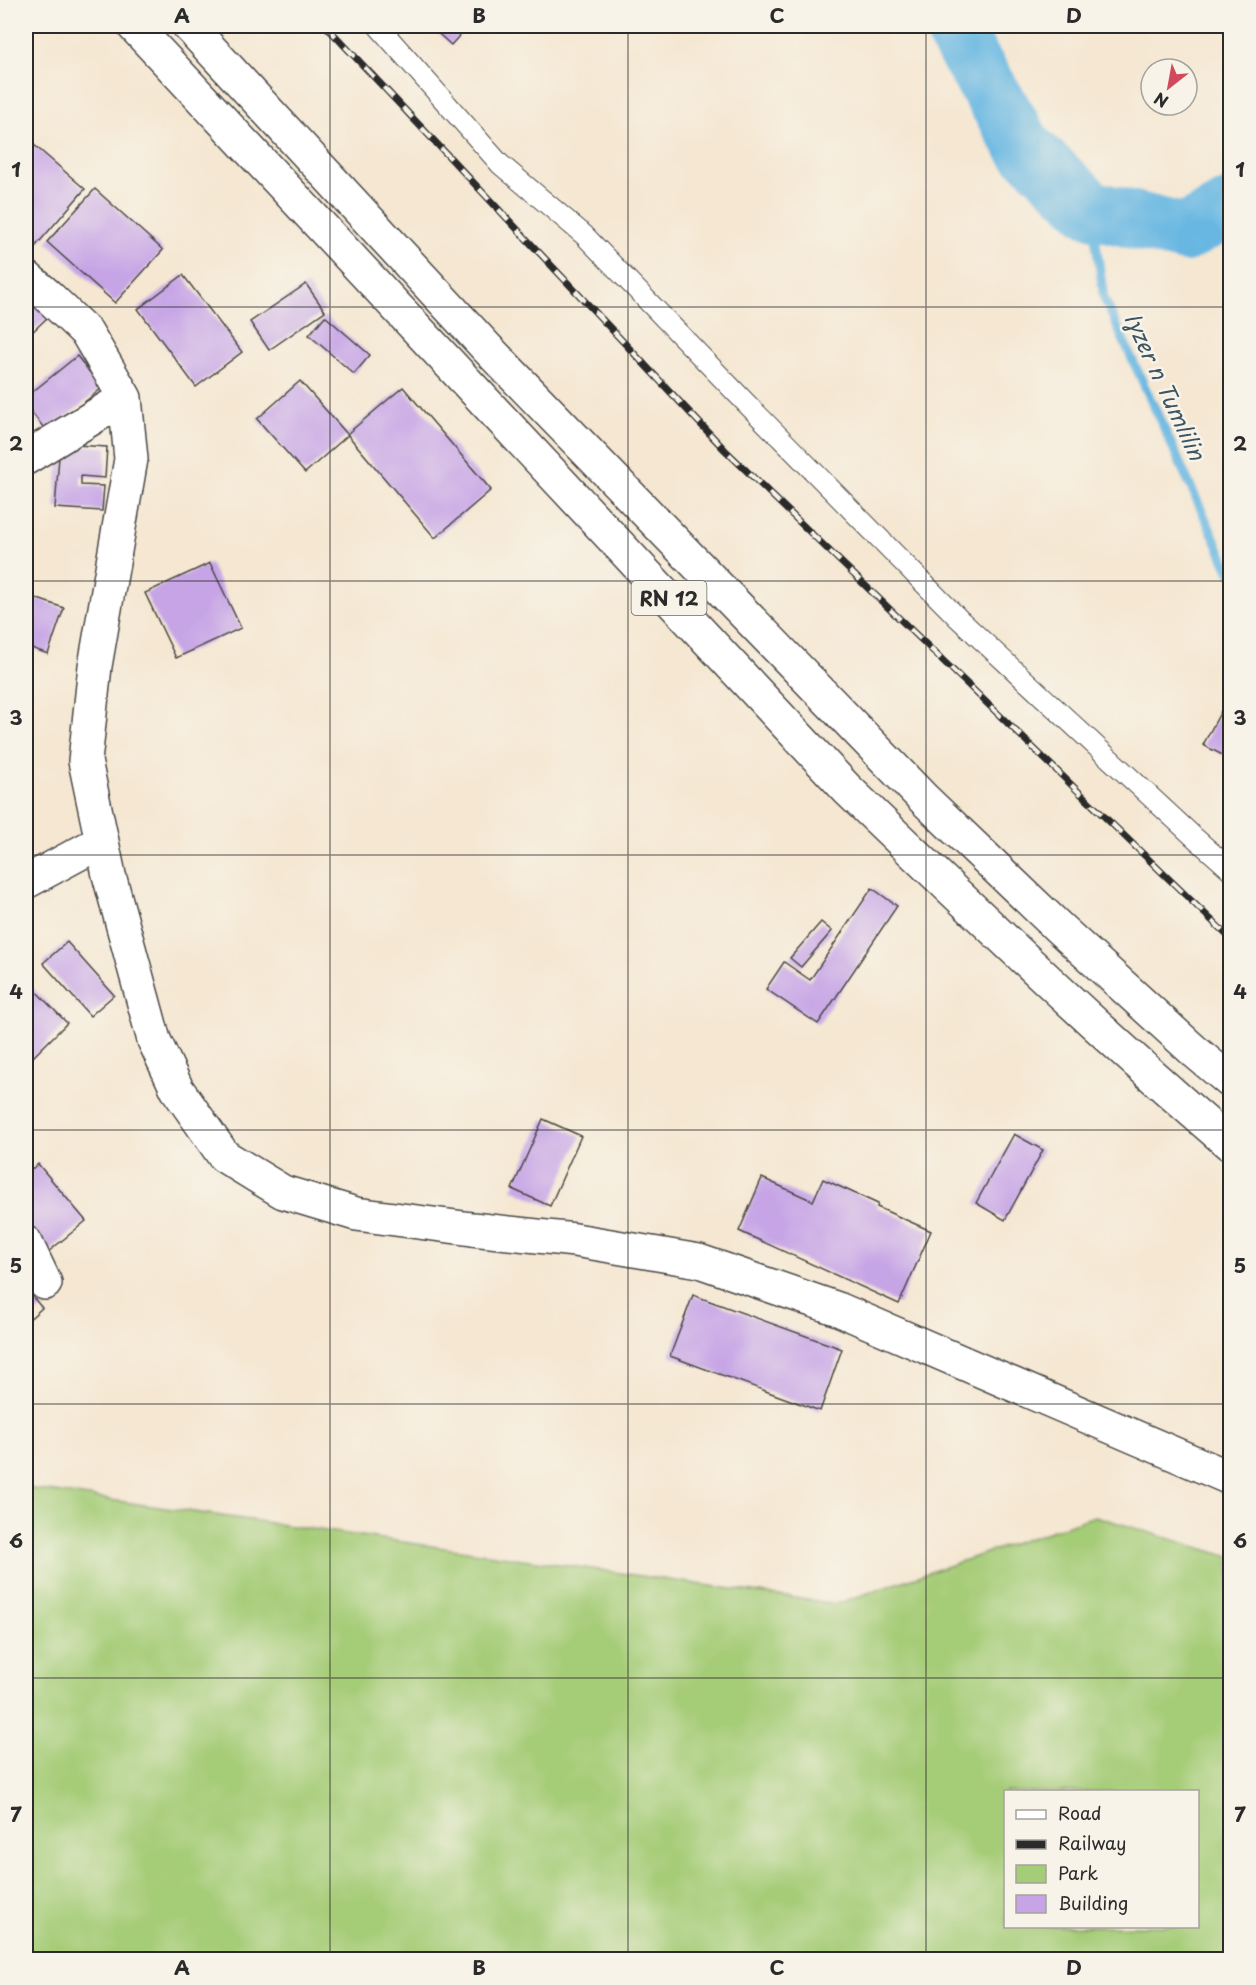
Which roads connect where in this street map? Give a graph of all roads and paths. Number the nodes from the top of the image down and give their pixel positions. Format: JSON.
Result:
{"nodes":[{"id":1,"x":134,"y":26,"type":"edge"},
{"id":2,"x":189,"y":26,"type":"edge"},
{"id":3,"x":378,"y":26,"type":"edge"},
{"id":4,"x":26,"y":277,"type":"edge"},
{"id":5,"x":125,"y":398,"type":"junction"},
{"id":6,"x":26,"y":458,"type":"edge"},
{"id":7,"x":102,"y":841,"type":"junction"},
{"id":8,"x":1230,"y":868,"type":"edge"},
{"id":9,"x":26,"y":882,"type":"edge"},
{"id":10,"x":1230,"y":1082,"type":"edge"},
{"id":11,"x":1230,"y":1144,"type":"edge"},
{"id":12,"x":26,"y":1243,"type":"edge"},
{"id":13,"x":45,"y":1283,"type":"dead end"},
{"id":14,"x":1230,"y":1478,"type":"edge"}],
"edges":[{"from":1,"to":11,"type":"main road","number":"RN 12"},
{"from":2,"to":10,"type":"main road","number":"RN 12"},
{"from":3,"to":8,"type":"lane"},
{"from":4,"to":5,"type":"main road"},
{"from":5,"to":6,"type":"main road"},
{"from":5,"to":7,"type":"main road"},
{"from":7,"to":9,"type":"main road"},
{"from":7,"to":14,"type":"main road"},
{"from":12,"to":13,"type":"main road"}]}
